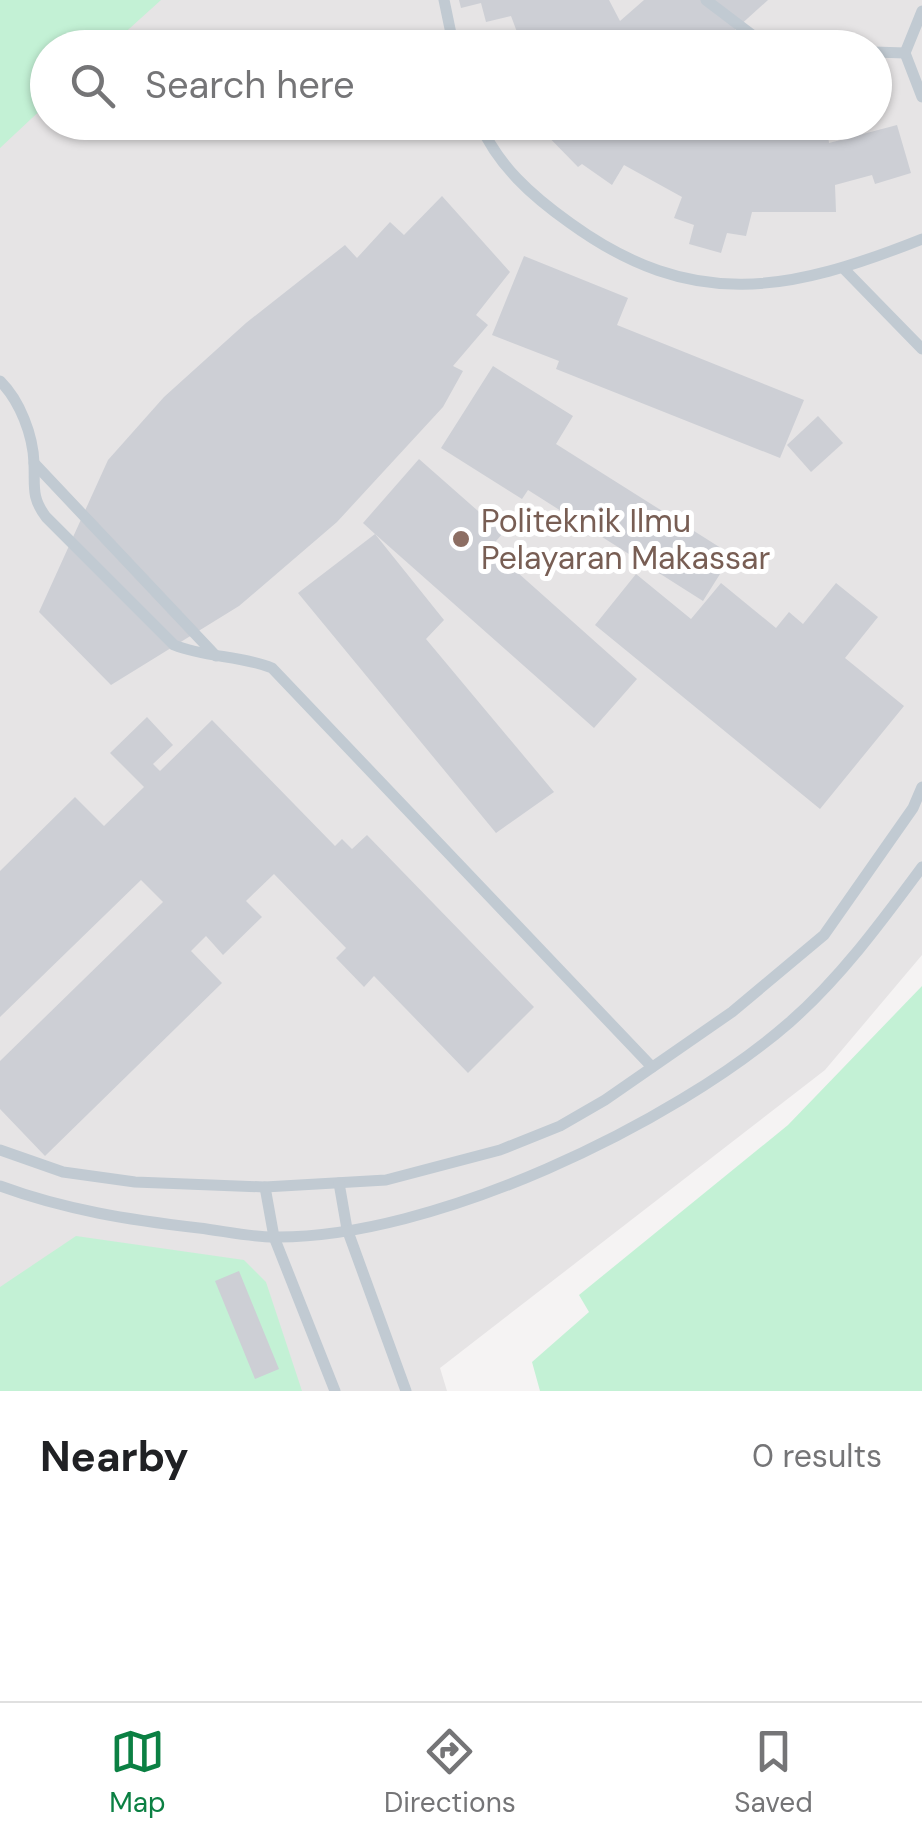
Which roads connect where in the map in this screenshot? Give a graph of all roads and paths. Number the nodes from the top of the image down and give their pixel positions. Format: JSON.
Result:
{"nodes":[{"id":1,"x":444,"y":0,"type":"edge"},
{"id":2,"x":706,"y":0,"type":"edge"},
{"id":3,"x":922,"y":11,"type":"edge"},
{"id":4,"x":450,"y":30,"type":"edge"},
{"id":5,"x":746,"y":30,"type":"edge"},
{"id":6,"x":892,"y":52,"type":"edge"},
{"id":7,"x":905,"y":52,"type":"junction"},
{"id":8,"x":922,"y":97,"type":"edge"},
{"id":9,"x":487,"y":140,"type":"edge"},
{"id":10,"x":922,"y":239,"type":"edge"},
{"id":11,"x":845,"y":270,"type":"junction"},
{"id":12,"x":922,"y":349,"type":"edge"},
{"id":13,"x":0,"y":381,"type":"edge"},
{"id":14,"x":34,"y":463,"type":"junction"},
{"id":15,"x":216,"y":656,"type":"junction"},
{"id":16,"x":922,"y":786,"type":"edge"},
{"id":17,"x":922,"y":867,"type":"edge"},
{"id":18,"x":652,"y":1067,"type":"junction"},
{"id":19,"x":0,"y":1150,"type":"edge"},
{"id":20,"x":339,"y":1183,"type":"junction"},
{"id":21,"x":0,"y":1186,"type":"edge"},
{"id":22,"x":265,"y":1186,"type":"junction"},
{"id":23,"x":347,"y":1230,"type":"junction"},
{"id":24,"x":274,"y":1237,"type":"junction"},
{"id":25,"x":336,"y":1391,"type":"edge"},
{"id":26,"x":406,"y":1391,"type":"edge"}],
"edges":[{"from":1,"to":4,"type":"lane"},
{"from":2,"to":5,"type":"lane"},
{"from":3,"to":7,"type":"lane"},
{"from":6,"to":7,"type":"lane"},
{"from":7,"to":8,"type":"lane"},
{"from":9,"to":11,"type":"lane"},
{"from":10,"to":11,"type":"lane"},
{"from":11,"to":12,"type":"lane"},
{"from":13,"to":14,"type":"lane"},
{"from":14,"to":15,"type":"lane"},
{"from":14,"to":15,"type":"lane"},
{"from":15,"to":18,"type":"lane"},
{"from":16,"to":18,"type":"lane"},
{"from":17,"to":23,"type":"lane"},
{"from":18,"to":20,"type":"lane"},
{"from":19,"to":22,"type":"lane"},
{"from":20,"to":22,"type":"lane"},
{"from":20,"to":23,"type":"lane"},
{"from":21,"to":24,"type":"lane"},
{"from":22,"to":24,"type":"lane"},
{"from":23,"to":24,"type":"lane"},
{"from":23,"to":26,"type":"lane"},
{"from":24,"to":25,"type":"lane"}]}
